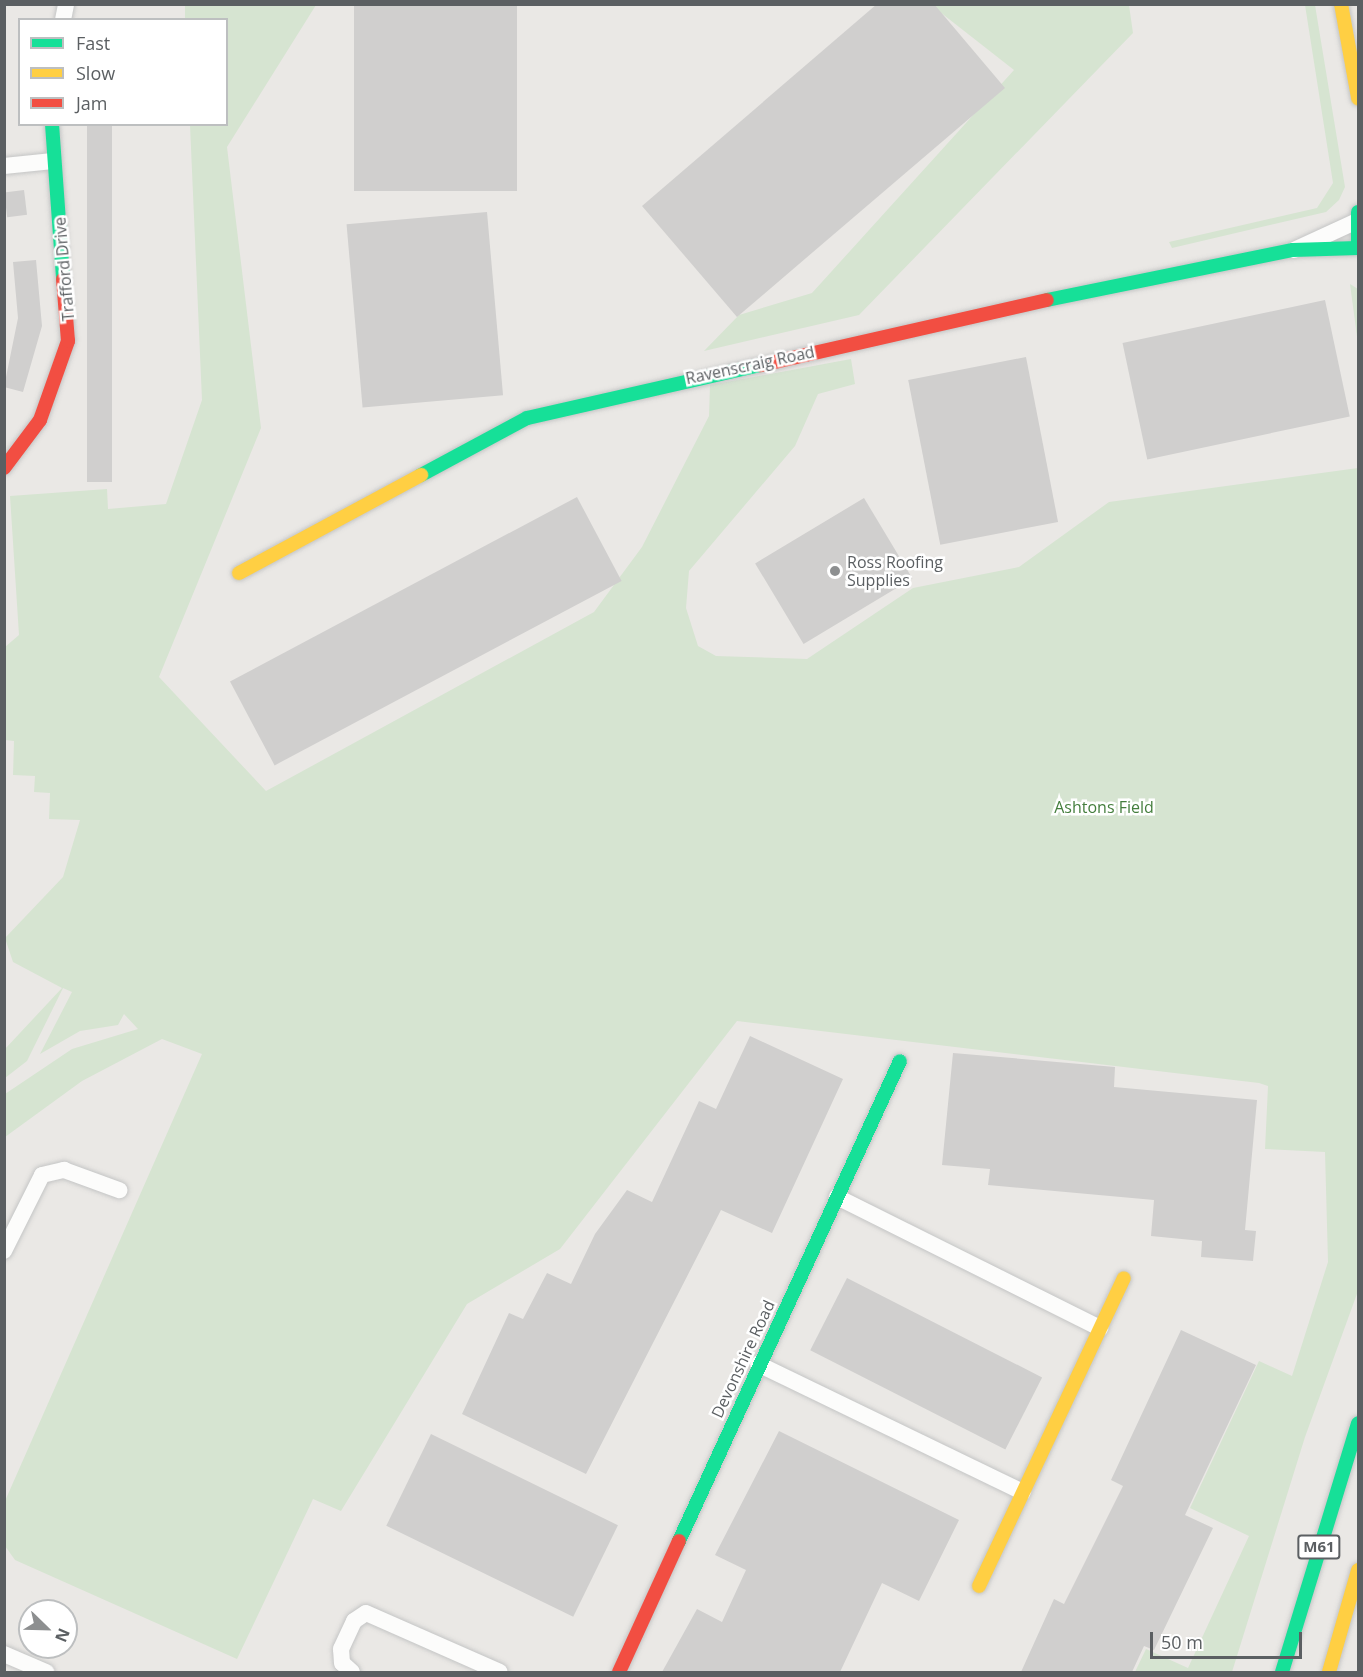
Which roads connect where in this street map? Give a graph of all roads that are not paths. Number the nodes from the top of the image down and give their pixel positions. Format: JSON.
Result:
{"nodes":[{"id":1,"x":1341,"y":4,"type":"edge"},
{"id":2,"x":1359,"y":98,"type":"edge"},
{"id":3,"x":52,"y":126,"type":"edge"},
{"id":4,"x":53,"y":161,"type":"junction"},
{"id":5,"x":4,"y":166,"type":"edge"},
{"id":6,"x":1358,"y":214,"type":"edge"},
{"id":7,"x":1359,"y":247,"type":"edge"},
{"id":8,"x":1293,"y":250,"type":"junction"},
{"id":9,"x":4,"y":468,"type":"edge"},
{"id":10,"x":239,"y":573,"type":"dead end"},
{"id":11,"x":900,"y":1061,"type":"dead end"},
{"id":12,"x":107,"y":1167,"type":"dead end"},
{"id":13,"x":101,"y":1183,"type":"junction"},
{"id":14,"x":119,"y":1190,"type":"dead end"},
{"id":15,"x":837,"y":1197,"type":"junction"},
{"id":16,"x":4,"y":1251,"type":"edge"},
{"id":17,"x":1124,"y":1278,"type":"dead end"},
{"id":18,"x":1100,"y":1328,"type":"junction"},
{"id":19,"x":758,"y":1364,"type":"junction"},
{"id":20,"x":1359,"y":1423,"type":"edge"},
{"id":21,"x":1023,"y":1492,"type":"junction"},
{"id":22,"x":1359,"y":1570,"type":"edge"},
{"id":23,"x":979,"y":1586,"type":"dead end"},
{"id":24,"x":4,"y":1654,"type":"edge"},
{"id":25,"x":46,"y":1672,"type":"edge"},
{"id":26,"x":352,"y":1672,"type":"edge"},
{"id":27,"x":500,"y":1672,"type":"edge"},
{"id":28,"x":619,"y":1672,"type":"edge"},
{"id":29,"x":1282,"y":1672,"type":"edge"},
{"id":30,"x":1329,"y":1672,"type":"edge"}],
"edges":[{"from":1,"to":2,"type":"main road"},
{"from":3,"to":4,"type":"main road","name":"Trafford Drive"},
{"from":4,"to":5,"type":"street"},
{"from":4,"to":9,"type":"main road","name":"Trafford Drive"},
{"from":6,"to":7,"type":"main road"},
{"from":6,"to":8,"type":"street","name":"Ravenscraig Road"},
{"from":7,"to":8,"type":"main road","name":"Ravenscraig Road"},
{"from":8,"to":10,"type":"main road","name":"Ravenscraig Road"},
{"from":11,"to":15,"type":"main road","name":"Devonshire Road"},
{"from":12,"to":13,"type":"street"},
{"from":13,"to":14,"type":"street"},
{"from":13,"to":16,"type":"street"},
{"from":15,"to":18,"type":"street"},
{"from":15,"to":19,"type":"main road","name":"Devonshire Road"},
{"from":17,"to":18,"type":"main road"},
{"from":18,"to":21,"type":"main road"},
{"from":19,"to":21,"type":"street"},
{"from":19,"to":28,"type":"main road","name":"Devonshire Road"},
{"from":20,"to":29,"type":"main road","number":"M61"},
{"from":21,"to":23,"type":"main road"},
{"from":22,"to":30,"type":"main road","number":"M61"},
{"from":24,"to":25,"type":"street"},
{"from":26,"to":27,"type":"street"}]}
